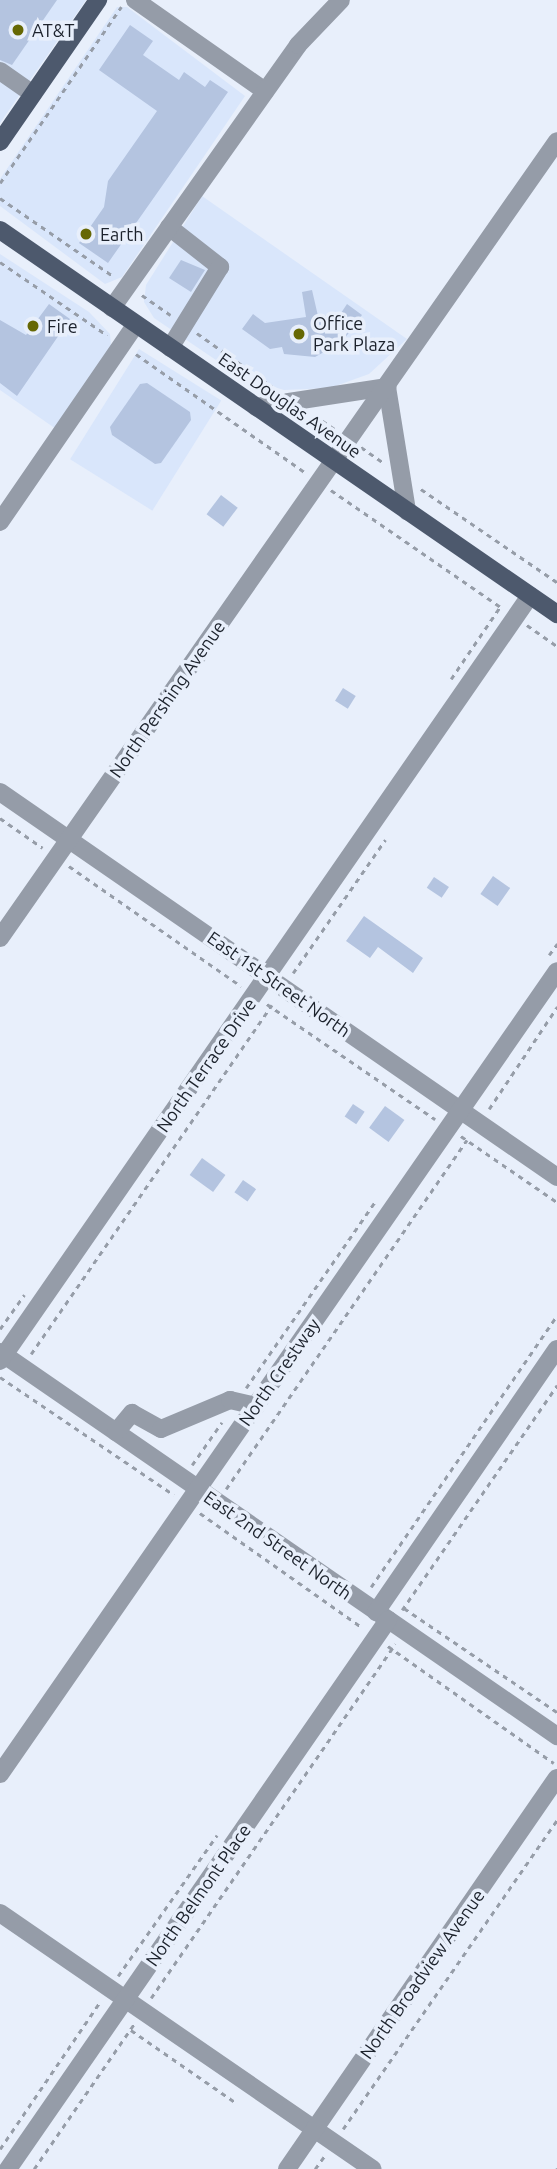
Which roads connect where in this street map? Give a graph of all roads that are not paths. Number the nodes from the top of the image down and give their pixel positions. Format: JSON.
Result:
{"nodes":[{"id":1,"x":98,"y":0,"type":"edge"},
{"id":2,"x":135,"y":0,"type":"edge"},
{"id":3,"x":341,"y":0,"type":"edge"},
{"id":4,"x":0,"y":71,"type":"edge"},
{"id":5,"x":265,"y":91,"type":"junction"},
{"id":6,"x":33,"y":94,"type":"junction"},
{"id":7,"x":557,"y":141,"type":"edge"},
{"id":8,"x":0,"y":142,"type":"edge"},
{"id":9,"x":169,"y":227,"type":"junction"},
{"id":10,"x":0,"y":230,"type":"edge"},
{"id":11,"x":112,"y":308,"type":"junction"},
{"id":12,"x":136,"y":324,"type":"junction"},
{"id":13,"x":170,"y":348,"type":"junction"},
{"id":14,"x":387,"y":387,"type":"junction"},
{"id":15,"x":256,"y":407,"type":"junction"},
{"id":16,"x":333,"y":460,"type":"junction"},
{"id":17,"x":407,"y":511,"type":"junction"},
{"id":18,"x":0,"y":522,"type":"edge"},
{"id":19,"x":530,"y":596,"type":"junction"},
{"id":20,"x":557,"y":614,"type":"edge"},
{"id":21,"x":0,"y":792,"type":"edge"},
{"id":22,"x":69,"y":839,"type":"junction"},
{"id":23,"x":0,"y":938,"type":"edge"},
{"id":24,"x":557,"y":971,"type":"edge"},
{"id":25,"x":268,"y":977,"type":"junction"},
{"id":26,"x":460,"y":1109,"type":"junction"},
{"id":27,"x":557,"y":1177,"type":"edge"},
{"id":28,"x":557,"y":1349,"type":"edge"},
{"id":29,"x":1,"y":1356,"type":"edge"},
{"id":30,"x":256,"y":1406,"type":"junction"},
{"id":31,"x":116,"y":1432,"type":"junction"},
{"id":32,"x":198,"y":1489,"type":"junction"},
{"id":33,"x":378,"y":1613,"type":"junction"},
{"id":34,"x":557,"y":1736,"type":"edge"},
{"id":35,"x":0,"y":1774,"type":"edge"},
{"id":36,"x":557,"y":1778,"type":"edge"},
{"id":37,"x":0,"y":1913,"type":"edge"},
{"id":38,"x":126,"y":1999,"type":"junction"},
{"id":39,"x":314,"y":2129,"type":"junction"},
{"id":40,"x":8,"y":2169,"type":"edge"},
{"id":41,"x":287,"y":2169,"type":"edge"},
{"id":42,"x":373,"y":2169,"type":"edge"}],
"edges":[{"from":1,"to":6,"type":"main road"},
{"from":2,"to":5,"type":"street"},
{"from":3,"to":5,"type":"street"},
{"from":4,"to":6,"type":"street"},
{"from":5,"to":9,"type":"street"},
{"from":6,"to":8,"type":"main road"},
{"from":7,"to":14,"type":"street","name":"North Pershing Avenue"},
{"from":9,"to":11,"type":"street"},
{"from":9,"to":13,"type":"street"},
{"from":10,"to":11,"type":"main road","name":"East Douglas Avenue"},
{"from":11,"to":12,"type":"main road","name":"East Douglas Avenue"},
{"from":12,"to":13,"type":"main road","name":"East Douglas Avenue"},
{"from":12,"to":18,"type":"street"},
{"from":13,"to":15,"type":"main road","name":"East Douglas Avenue"},
{"from":14,"to":15,"type":"street"},
{"from":14,"to":16,"type":"street","name":"North Pershing Avenue"},
{"from":14,"to":17,"type":"street"},
{"from":15,"to":16,"type":"main road","name":"East Douglas Avenue"},
{"from":16,"to":17,"type":"main road","name":"East Douglas Avenue"},
{"from":16,"to":22,"type":"street","name":"North Pershing Avenue"},
{"from":17,"to":19,"type":"main road","name":"East Douglas Avenue"},
{"from":19,"to":20,"type":"main road","name":"East Douglas Avenue"},
{"from":19,"to":25,"type":"street","name":"North Terrace Drive"},
{"from":21,"to":22,"type":"street","name":"East 1st Street North"},
{"from":22,"to":23,"type":"street","name":"North Pershing Avenue"},
{"from":22,"to":25,"type":"street","name":"East 1st Street North"},
{"from":24,"to":26,"type":"street","name":"North Crestway"},
{"from":25,"to":26,"type":"street","name":"East 1st Street North"},
{"from":25,"to":29,"type":"street","name":"North Terrace Drive"},
{"from":26,"to":27,"type":"street","name":"East 1st Street North"},
{"from":26,"to":30,"type":"street","name":"North Crestway"},
{"from":28,"to":33,"type":"street","name":"North Belmont Place"},
{"from":29,"to":31,"type":"street","name":"East 2nd Street North"},
{"from":30,"to":31,"type":"street"},
{"from":30,"to":32,"type":"street","name":"North Crestway"},
{"from":31,"to":32,"type":"street","name":"East 2nd Street North"},
{"from":32,"to":33,"type":"street","name":"East 2nd Street North"},
{"from":32,"to":35,"type":"street","name":"North Crestway"},
{"from":33,"to":34,"type":"street","name":"East 2nd Street North"},
{"from":33,"to":38,"type":"street","name":"North Belmont Place"},
{"from":36,"to":39,"type":"street","name":"North Broadview Avenue"},
{"from":37,"to":38,"type":"street"},
{"from":38,"to":39,"type":"street"},
{"from":38,"to":40,"type":"street","name":"North Belmont Place"},
{"from":39,"to":41,"type":"street","name":"North Broadview Avenue"},
{"from":39,"to":42,"type":"street"}]}
